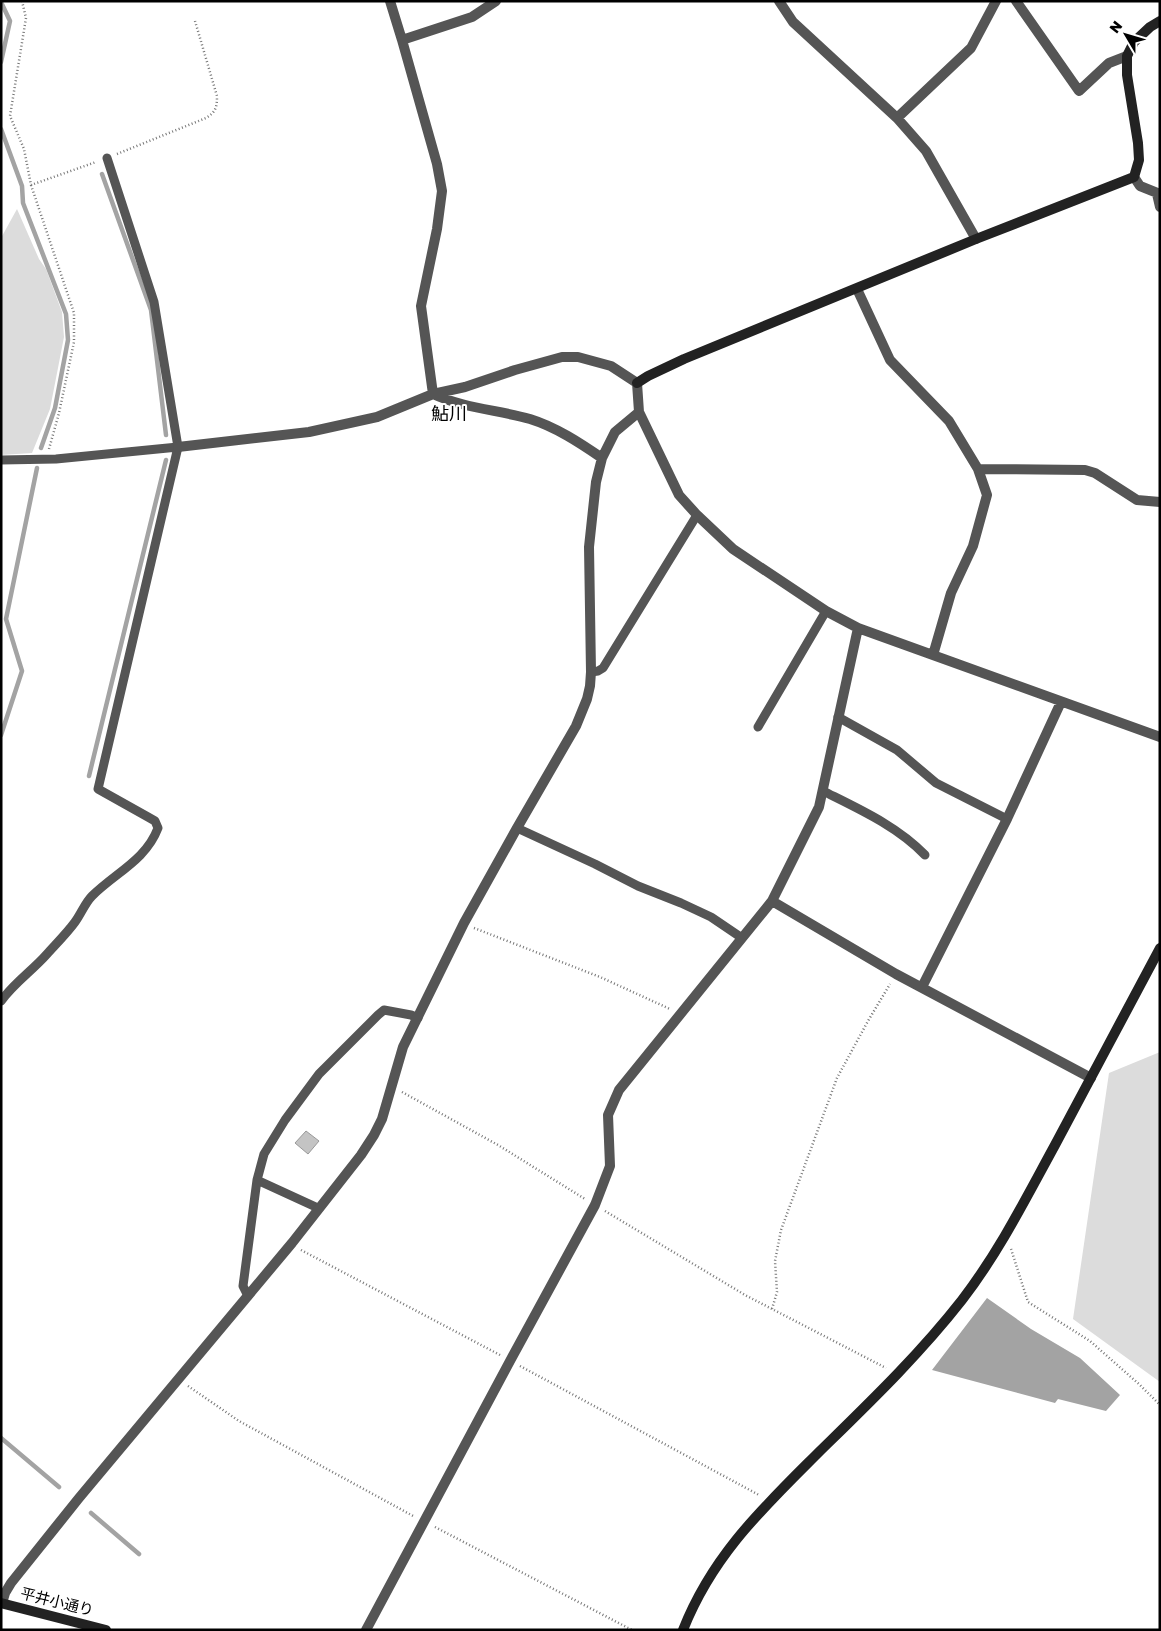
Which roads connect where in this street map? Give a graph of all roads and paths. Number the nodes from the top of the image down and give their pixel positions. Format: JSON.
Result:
{"nodes":[{"id":1,"x":22,"y":1,"type":"edge"},
{"id":2,"x":390,"y":1,"type":"edge"},
{"id":3,"x":496,"y":1,"type":"edge"},
{"id":4,"x":779,"y":1,"type":"edge"},
{"id":5,"x":996,"y":1,"type":"edge"},
{"id":6,"x":1016,"y":1,"type":"edge"},
{"id":7,"x":195,"y":21,"type":"dead end"},
{"id":8,"x":1160,"y":21,"type":"edge"},
{"id":9,"x":402,"y":40,"type":"junction"},
{"id":10,"x":1127,"y":56,"type":"junction"},
{"id":11,"x":897,"y":118,"type":"junction"},
{"id":12,"x":107,"y":158,"type":"junction"},
{"id":13,"x":1134,"y":177,"type":"junction"},
{"id":14,"x":31,"y":185,"type":"junction"},
{"id":15,"x":1158,"y":194,"type":"edge"},
{"id":16,"x":1160,"y":207,"type":"edge"},
{"id":17,"x":976,"y":238,"type":"junction"},
{"id":18,"x":857,"y":289,"type":"junction"},
{"id":19,"x":637,"y":383,"type":"junction"},
{"id":20,"x":433,"y":394,"type":"junction"},
{"id":21,"x":639,"y":412,"type":"junction"},
{"id":22,"x":178,"y":446,"type":"junction"},
{"id":23,"x":602,"y":458,"type":"junction"},
{"id":24,"x":1,"y":460,"type":"edge"},
{"id":25,"x":46,"y":460,"type":"junction"},
{"id":26,"x":978,"y":469,"type":"junction"},
{"id":27,"x":1160,"y":502,"type":"edge"},
{"id":28,"x":697,"y":515,"type":"junction"},
{"id":29,"x":826,"y":611,"type":"junction"},
{"id":30,"x":858,"y":628,"type":"junction"},
{"id":31,"x":933,"y":654,"type":"junction"},
{"id":32,"x":592,"y":672,"type":"junction"},
{"id":33,"x":1061,"y":702,"type":"junction"},
{"id":34,"x":838,"y":717,"type":"junction"},
{"id":35,"x":758,"y":727,"type":"dead end"},
{"id":36,"x":1160,"y":737,"type":"edge"},
{"id":37,"x":823,"y":791,"type":"junction"},
{"id":38,"x":1007,"y":819,"type":"junction"},
{"id":39,"x":517,"y":828,"type":"junction"},
{"id":40,"x":925,"y":855,"type":"dead end"},
{"id":41,"x":772,"y":901,"type":"junction"},
{"id":42,"x":464,"y":923,"type":"junction"},
{"id":43,"x":742,"y":938,"type":"junction"},
{"id":44,"x":1160,"y":948,"type":"edge"},
{"id":45,"x":896,"y":974,"type":"junction"},
{"id":46,"x":922,"y":987,"type":"junction"},
{"id":47,"x":1,"y":1001,"type":"edge"},
{"id":48,"x":681,"y":1015,"type":"junction"},
{"id":49,"x":418,"y":1018,"type":"junction"},
{"id":50,"x":1091,"y":1078,"type":"junction"},
{"id":51,"x":392,"y":1089,"type":"junction"},
{"id":52,"x":257,"y":1180,"type":"junction"},
{"id":53,"x":595,"y":1205,"type":"junction"},
{"id":54,"x":318,"y":1208,"type":"junction"},
{"id":55,"x":1003,"y":1240,"type":"junction"},
{"id":56,"x":292,"y":1243,"type":"junction"},
{"id":57,"x":248,"y":1296,"type":"junction"},
{"id":58,"x":772,"y":1309,"type":"junction"},
{"id":59,"x":510,"y":1361,"type":"junction"},
{"id":60,"x":895,"y":1376,"type":"junction"},
{"id":61,"x":179,"y":1379,"type":"junction"},
{"id":62,"x":1160,"y":1405,"type":"edge"},
{"id":63,"x":768,"y":1502,"type":"junction"},
{"id":64,"x":423,"y":1521,"type":"junction"},
{"id":65,"x":2,"y":1603,"type":"edge"},
{"id":66,"x":106,"y":1630,"type":"edge"},
{"id":67,"x":366,"y":1630,"type":"edge"},
{"id":68,"x":632,"y":1630,"type":"edge"},
{"id":69,"x":683,"y":1630,"type":"edge"}],
"edges":[{"from":1,"to":14,"type":"path"},
{"from":2,"to":9,"type":"street"},
{"from":3,"to":9,"type":"street"},
{"from":4,"to":11,"type":"street"},
{"from":5,"to":11,"type":"street"},
{"from":6,"to":10,"type":"street"},
{"from":7,"to":12,"type":"path"},
{"from":8,"to":10,"type":"street"},
{"from":9,"to":20,"type":"street"},
{"from":10,"to":13,"type":"street"},
{"from":11,"to":17,"type":"street"},
{"from":12,"to":14,"type":"path"},
{"from":12,"to":22,"type":"lane"},
{"from":13,"to":15,"type":"street"},
{"from":13,"to":17,"type":"street"},
{"from":14,"to":25,"type":"path"},
{"from":15,"to":16,"type":"street"},
{"from":17,"to":18,"type":"street"},
{"from":18,"to":19,"type":"street"},
{"from":18,"to":26,"type":"street"},
{"from":19,"to":20,"type":"street"},
{"from":19,"to":21,"type":"street"},
{"from":20,"to":22,"type":"street"},
{"from":20,"to":23,"type":"street"},
{"from":21,"to":23,"type":"street"},
{"from":21,"to":28,"type":"street"},
{"from":22,"to":25,"type":"lane"},
{"from":22,"to":47,"type":"lane"},
{"from":23,"to":32,"type":"street"},
{"from":24,"to":25,"type":"lane"},
{"from":26,"to":27,"type":"street"},
{"from":26,"to":31,"type":"street"},
{"from":28,"to":29,"type":"street"},
{"from":28,"to":32,"type":"lane"},
{"from":29,"to":30,"type":"street"},
{"from":29,"to":35,"type":"lane"},
{"from":30,"to":31,"type":"street"},
{"from":30,"to":34,"type":"street"},
{"from":31,"to":33,"type":"street"},
{"from":32,"to":39,"type":"street"},
{"from":33,"to":36,"type":"street"},
{"from":33,"to":38,"type":"street"},
{"from":34,"to":37,"type":"street"},
{"from":34,"to":38,"type":"lane"},
{"from":37,"to":40,"type":"lane"},
{"from":37,"to":41,"type":"street"},
{"from":38,"to":46,"type":"street"},
{"from":39,"to":42,"type":"street"},
{"from":39,"to":43,"type":"lane"},
{"from":41,"to":43,"type":"street"},
{"from":41,"to":45,"type":"street"},
{"from":42,"to":48,"type":"path"},
{"from":42,"to":49,"type":"street"},
{"from":43,"to":48,"type":"street"},
{"from":44,"to":50,"type":"street"},
{"from":45,"to":46,"type":"street"},
{"from":45,"to":58,"type":"path"},
{"from":46,"to":50,"type":"street"},
{"from":48,"to":53,"type":"street"},
{"from":49,"to":51,"type":"street"},
{"from":49,"to":52,"type":"lane"},
{"from":50,"to":55,"type":"street"},
{"from":51,"to":53,"type":"path"},
{"from":51,"to":54,"type":"street"},
{"from":52,"to":54,"type":"lane"},
{"from":52,"to":57,"type":"lane"},
{"from":53,"to":58,"type":"path"},
{"from":53,"to":59,"type":"street"},
{"from":54,"to":56,"type":"street"},
{"from":55,"to":60,"type":"street"},
{"from":55,"to":62,"type":"path"},
{"from":56,"to":57,"type":"street"},
{"from":56,"to":59,"type":"path"},
{"from":57,"to":61,"type":"street"},
{"from":58,"to":60,"type":"path"},
{"from":59,"to":63,"type":"path"},
{"from":59,"to":64,"type":"street"},
{"from":60,"to":63,"type":"street"},
{"from":61,"to":64,"type":"path"},
{"from":61,"to":65,"type":"street"},
{"from":63,"to":69,"type":"street"},
{"from":64,"to":67,"type":"street"},
{"from":64,"to":68,"type":"path"},
{"from":65,"to":66,"type":"street","name":"平井小通り"}]}
